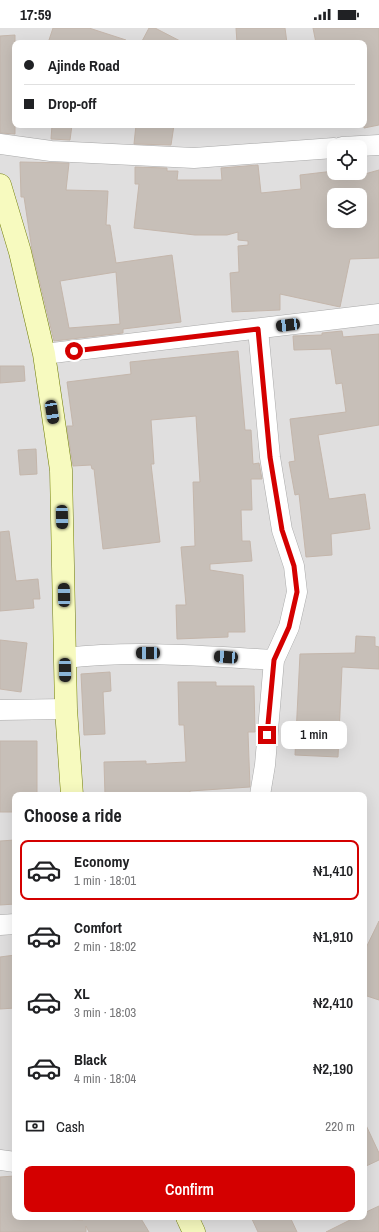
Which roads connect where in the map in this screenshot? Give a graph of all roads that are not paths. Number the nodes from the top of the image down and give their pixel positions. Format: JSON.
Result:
{"nodes":[{"id":1,"x":0,"y":144,"type":"edge"},
{"id":2,"x":379,"y":145,"type":"edge"},
{"id":3,"x":367,"y":146,"type":"edge"},
{"id":4,"x":327,"y":148,"type":"edge"},
{"id":5,"x":0,"y":185,"type":"edge"},
{"id":6,"x":379,"y":314,"type":"edge"},
{"id":7,"x":258,"y":329,"type":"junction"},
{"id":8,"x":44,"y":354,"type":"junction"},
{"id":9,"x":65,"y":658,"type":"junction"},
{"id":10,"x":274,"y":660,"type":"junction"},
{"id":11,"x":66,"y":709,"type":"junction"},
{"id":12,"x":0,"y":710,"type":"edge"},
{"id":13,"x":72,"y":792,"type":"edge"},
{"id":14,"x":261,"y":792,"type":"edge"},
{"id":15,"x":12,"y":924,"type":"edge"},
{"id":16,"x":0,"y":925,"type":"edge"},
{"id":17,"x":0,"y":1160,"type":"edge"},
{"id":18,"x":12,"y":1162,"type":"edge"},
{"id":19,"x":188,"y":1220,"type":"edge"},
{"id":20,"x":194,"y":1232,"type":"edge"}],
"edges":[{"from":1,"to":4,"type":"street"},
{"from":2,"to":3,"type":"street"},
{"from":5,"to":8,"type":"street"},
{"from":6,"to":7,"type":"street"},
{"from":7,"to":8,"type":"street"},
{"from":7,"to":10,"type":"street"},
{"from":8,"to":9,"type":"street"},
{"from":9,"to":10,"type":"street"},
{"from":9,"to":11,"type":"street"},
{"from":10,"to":14,"type":"street"},
{"from":11,"to":12,"type":"street"},
{"from":11,"to":13,"type":"street"},
{"from":15,"to":16,"type":"street"},
{"from":17,"to":18,"type":"street"},
{"from":19,"to":20,"type":"street"}]}
